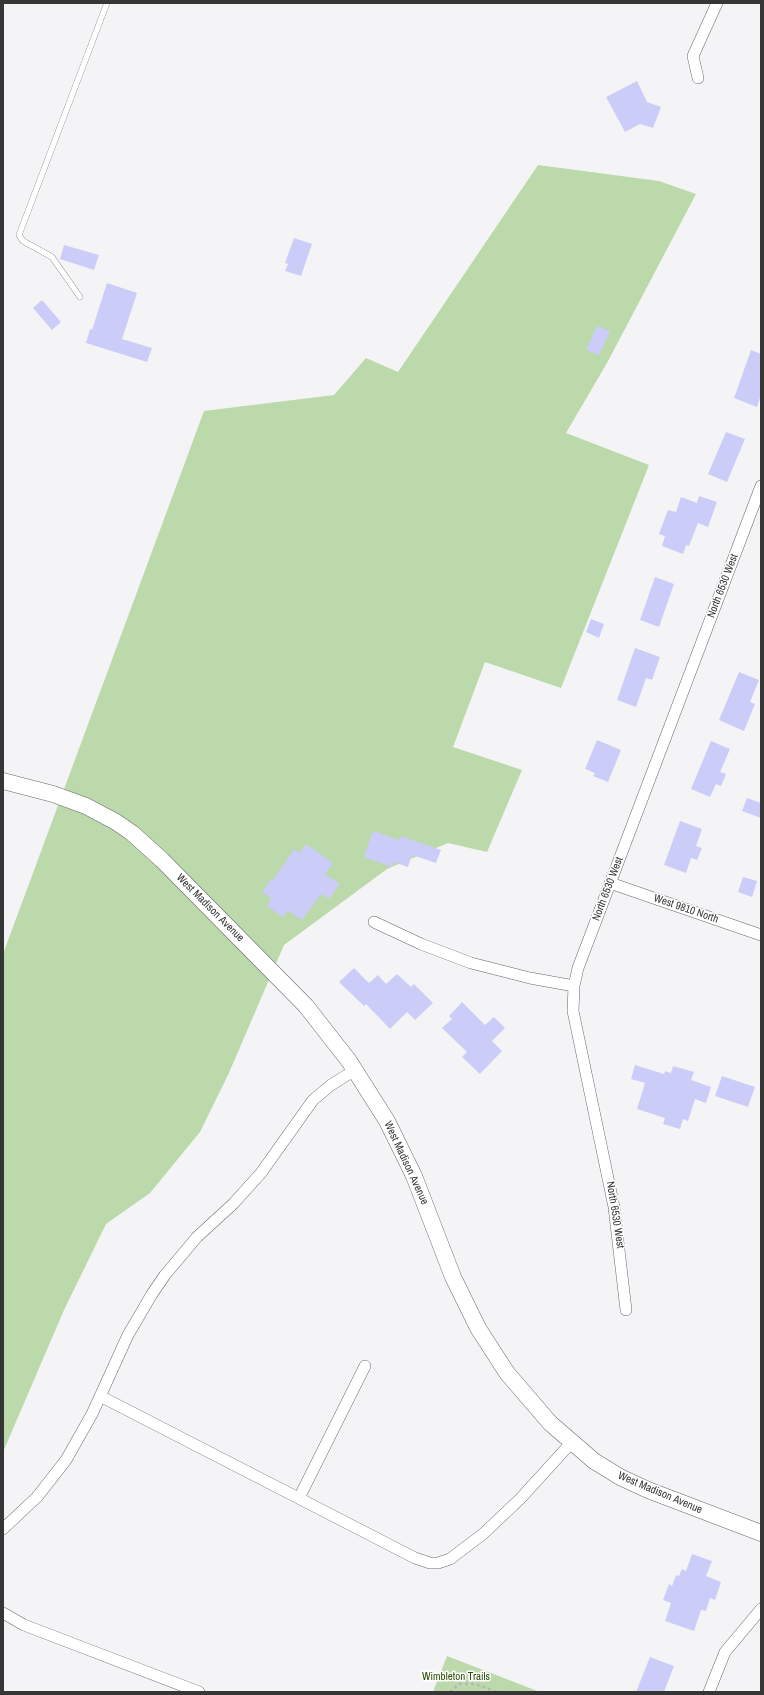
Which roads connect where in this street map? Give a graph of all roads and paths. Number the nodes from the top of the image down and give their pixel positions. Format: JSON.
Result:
{"nodes":[{"id":1,"x":107,"y":3,"type":"edge"},
{"id":2,"x":717,"y":3,"type":"edge"},
{"id":3,"x":698,"y":78,"type":"dead end"},
{"id":4,"x":80,"y":297,"type":"dead end"},
{"id":5,"x":761,"y":486,"type":"edge"},
{"id":6,"x":3,"y":781,"type":"edge"},
{"id":7,"x":610,"y":883,"type":"junction"},
{"id":8,"x":374,"y":922,"type":"dead end"},
{"id":9,"x":761,"y":935,"type":"edge"},
{"id":10,"x":574,"y":986,"type":"junction"},
{"id":11,"x":355,"y":1070,"type":"junction"},
{"id":12,"x":626,"y":1310,"type":"dead end"},
{"id":13,"x":365,"y":1366,"type":"dead end"},
{"id":14,"x":100,"y":1396,"type":"junction"},
{"id":15,"x":571,"y":1443,"type":"junction"},
{"id":16,"x":299,"y":1498,"type":"junction"},
{"id":17,"x":3,"y":1529,"type":"edge"},
{"id":18,"x":761,"y":1533,"type":"edge"},
{"id":19,"x":761,"y":1609,"type":"edge"},
{"id":20,"x":3,"y":1613,"type":"edge"},
{"id":21,"x":198,"y":1692,"type":"edge"},
{"id":22,"x":450,"y":1692,"type":"edge"},
{"id":23,"x":496,"y":1692,"type":"edge"},
{"id":24,"x":709,"y":1692,"type":"edge"}],
"edges":[{"from":1,"to":4,"type":"lane"},
{"from":2,"to":3,"type":"street"},
{"from":5,"to":7,"type":"street","name":"North 6530 West"},
{"from":6,"to":11,"type":"street","name":"West Madison Avenue"},
{"from":7,"to":9,"type":"street","name":"West 9810 North"},
{"from":7,"to":10,"type":"street","name":"North 6530 West"},
{"from":8,"to":10,"type":"street"},
{"from":10,"to":12,"type":"street","name":"North 6530 West"},
{"from":11,"to":14,"type":"street"},
{"from":11,"to":15,"type":"street","name":"West Madison Avenue"},
{"from":13,"to":16,"type":"street"},
{"from":14,"to":16,"type":"street"},
{"from":14,"to":17,"type":"street"},
{"from":15,"to":16,"type":"street"},
{"from":15,"to":18,"type":"street","name":"West Madison Avenue"},
{"from":19,"to":24,"type":"street"},
{"from":20,"to":21,"type":"street"},
{"from":22,"to":23,"type":"path"}]}
